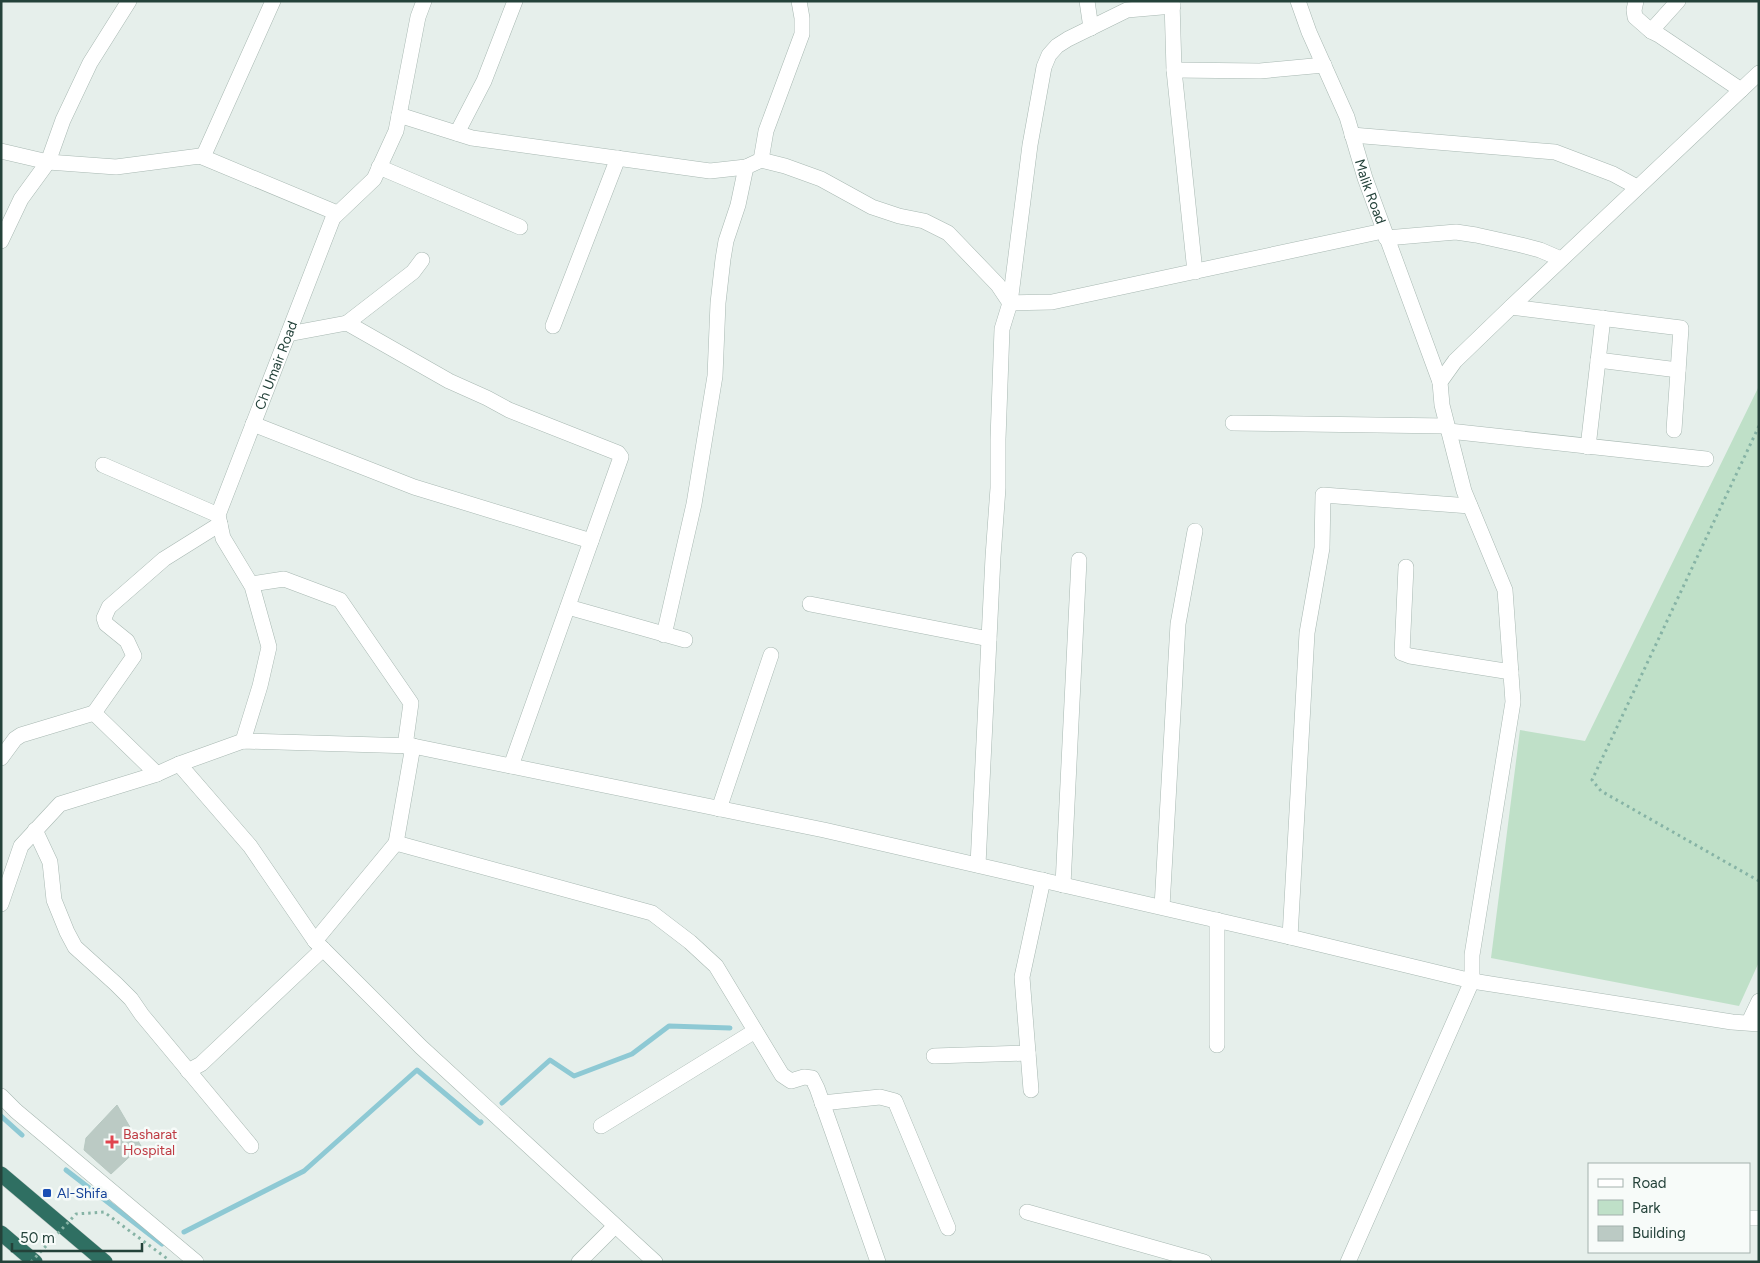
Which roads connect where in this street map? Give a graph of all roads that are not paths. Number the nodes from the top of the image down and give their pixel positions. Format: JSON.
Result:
{"nodes":[{"id":1,"x":129,"y":1,"type":"edge"},
{"id":2,"x":273,"y":1,"type":"edge"},
{"id":3,"x":424,"y":1,"type":"edge"},
{"id":4,"x":515,"y":1,"type":"edge"},
{"id":5,"x":799,"y":1,"type":"edge"},
{"id":6,"x":1087,"y":1,"type":"edge"},
{"id":7,"x":1298,"y":1,"type":"edge"},
{"id":8,"x":1636,"y":1,"type":"edge"},
{"id":9,"x":1678,"y":1,"type":"edge"},
{"id":10,"x":1172,"y":4,"type":"edge"},
{"id":11,"x":1091,"y":28,"type":"junction"},
{"id":12,"x":1651,"y":31,"type":"junction"},
{"id":13,"x":1324,"y":65,"type":"junction"},
{"id":14,"x":1174,"y":70,"type":"junction"},
{"id":15,"x":1759,"y":73,"type":"edge"},
{"id":16,"x":1741,"y":90,"type":"junction"},
{"id":17,"x":399,"y":115,"type":"junction"},
{"id":18,"x":457,"y":133,"type":"junction"},
{"id":19,"x":1352,"y":135,"type":"junction"},
{"id":20,"x":1,"y":151,"type":"edge"},
{"id":21,"x":204,"y":157,"type":"junction"},
{"id":22,"x":618,"y":158,"type":"junction"},
{"id":23,"x":761,"y":160,"type":"junction"},
{"id":24,"x":48,"y":162,"type":"junction"},
{"id":25,"x":746,"y":167,"type":"junction"},
{"id":26,"x":379,"y":168,"type":"junction"},
{"id":27,"x":1637,"y":187,"type":"junction"},
{"id":28,"x":337,"y":213,"type":"junction"},
{"id":29,"x":520,"y":227,"type":"dead end"},
{"id":30,"x":1385,"y":234,"type":"junction"},
{"id":31,"x":1,"y":241,"type":"edge"},
{"id":32,"x":1561,"y":259,"type":"junction"},
{"id":33,"x":422,"y":260,"type":"dead end"},
{"id":34,"x":1195,"y":272,"type":"junction"},
{"id":35,"x":1010,"y":303,"type":"junction"},
{"id":36,"x":1510,"y":307,"type":"junction"},
{"id":37,"x":1603,"y":318,"type":"junction"},
{"id":38,"x":347,"y":323,"type":"junction"},
{"id":39,"x":553,"y":326,"type":"dead end"},
{"id":40,"x":288,"y":334,"type":"junction"},
{"id":41,"x":1598,"y":360,"type":"junction"},
{"id":42,"x":1678,"y":370,"type":"junction"},
{"id":43,"x":1440,"y":382,"type":"junction"},
{"id":44,"x":253,"y":424,"type":"junction"},
{"id":45,"x":1233,"y":424,"type":"dead end"},
{"id":46,"x":1448,"y":429,"type":"junction"},
{"id":47,"x":1674,"y":430,"type":"dead end"},
{"id":48,"x":1588,"y":447,"type":"junction"},
{"id":49,"x":1706,"y":459,"type":"dead end"},
{"id":50,"x":104,"y":465,"type":"dead end"},
{"id":51,"x":1470,"y":506,"type":"junction"},
{"id":52,"x":219,"y":520,"type":"junction"},
{"id":53,"x":1195,"y":531,"type":"dead end"},
{"id":54,"x":591,"y":541,"type":"junction"},
{"id":55,"x":1079,"y":560,"type":"dead end"},
{"id":56,"x":1406,"y":567,"type":"dead end"},
{"id":57,"x":251,"y":584,"type":"junction"},
{"id":58,"x":810,"y":604,"type":"dead end"},
{"id":59,"x":568,"y":607,"type":"junction"},
{"id":60,"x":664,"y":635,"type":"junction"},
{"id":61,"x":989,"y":639,"type":"junction"},
{"id":62,"x":685,"y":640,"type":"dead end"},
{"id":63,"x":771,"y":655,"type":"dead end"},
{"id":64,"x":1511,"y":672,"type":"junction"},
{"id":65,"x":94,"y":713,"type":"junction"},
{"id":66,"x":243,"y":741,"type":"junction"},
{"id":67,"x":409,"y":746,"type":"junction"},
{"id":68,"x":1,"y":758,"type":"edge"},
{"id":69,"x":179,"y":764,"type":"junction"},
{"id":70,"x":511,"y":766,"type":"junction"},
{"id":71,"x":156,"y":774,"type":"junction"},
{"id":72,"x":719,"y":809,"type":"junction"},
{"id":73,"x":35,"y":830,"type":"junction"},
{"id":74,"x":396,"y":843,"type":"junction"},
{"id":75,"x":978,"y":865,"type":"junction"},
{"id":76,"x":1043,"y":880,"type":"junction"},
{"id":77,"x":1063,"y":885,"type":"junction"},
{"id":78,"x":1,"y":904,"type":"edge"},
{"id":79,"x":1162,"y":907,"type":"junction"},
{"id":80,"x":1217,"y":920,"type":"junction"},
{"id":81,"x":1290,"y":937,"type":"junction"},
{"id":82,"x":319,"y":945,"type":"junction"},
{"id":83,"x":1472,"y":981,"type":"junction"},
{"id":84,"x":1759,"y":1000,"type":"edge"},
{"id":85,"x":1754,"y":1023,"type":"edge"},
{"id":86,"x":755,"y":1031,"type":"junction"},
{"id":87,"x":1217,"y":1046,"type":"dead end"},
{"id":88,"x":1028,"y":1053,"type":"junction"},
{"id":89,"x":934,"y":1056,"type":"dead end"},
{"id":90,"x":188,"y":1071,"type":"junction"},
{"id":91,"x":1031,"y":1090,"type":"dead end"},
{"id":92,"x":1,"y":1096,"type":"edge"},
{"id":93,"x":822,"y":1103,"type":"junction"},
{"id":94,"x":601,"y":1126,"type":"dead end"},
{"id":95,"x":251,"y":1146,"type":"dead end"},
{"id":96,"x":1,"y":1174,"type":"edge"},
{"id":97,"x":1027,"y":1212,"type":"dead end"},
{"id":98,"x":615,"y":1226,"type":"junction"},
{"id":99,"x":948,"y":1228,"type":"dead end"},
{"id":100,"x":1,"y":1233,"type":"edge"},
{"id":101,"x":36,"y":1262,"type":"edge"},
{"id":102,"x":105,"y":1262,"type":"edge"},
{"id":103,"x":196,"y":1262,"type":"edge"},
{"id":104,"x":579,"y":1262,"type":"edge"},
{"id":105,"x":655,"y":1262,"type":"edge"},
{"id":106,"x":878,"y":1262,"type":"edge"},
{"id":107,"x":1204,"y":1262,"type":"edge"},
{"id":108,"x":1348,"y":1262,"type":"edge"}],
"edges":[{"from":1,"to":24,"type":"street"},
{"from":2,"to":21,"type":"street"},
{"from":3,"to":17,"type":"street","name":"Ch Umair Road"},
{"from":4,"to":18,"type":"street"},
{"from":5,"to":23,"type":"street"},
{"from":6,"to":11,"type":"street"},
{"from":7,"to":13,"type":"street","name":"Malik Road"},
{"from":8,"to":12,"type":"street"},
{"from":9,"to":12,"type":"street"},
{"from":10,"to":11,"type":"street"},
{"from":10,"to":14,"type":"street"},
{"from":11,"to":35,"type":"street"},
{"from":12,"to":16,"type":"street"},
{"from":13,"to":14,"type":"street"},
{"from":13,"to":19,"type":"street","name":"Malik Road"},
{"from":14,"to":34,"type":"street"},
{"from":15,"to":16,"type":"street"},
{"from":16,"to":27,"type":"street"},
{"from":17,"to":18,"type":"street"},
{"from":17,"to":26,"type":"street","name":"Ch Umair Road"},
{"from":18,"to":22,"type":"street"},
{"from":19,"to":27,"type":"street"},
{"from":19,"to":30,"type":"street","name":"Malik Road"},
{"from":20,"to":24,"type":"street"},
{"from":21,"to":24,"type":"street"},
{"from":21,"to":28,"type":"street"},
{"from":22,"to":25,"type":"street"},
{"from":22,"to":39,"type":"street"},
{"from":23,"to":25,"type":"street"},
{"from":23,"to":35,"type":"street"},
{"from":24,"to":31,"type":"street"},
{"from":25,"to":60,"type":"street"},
{"from":26,"to":28,"type":"street","name":"Ch Umair Road"},
{"from":26,"to":29,"type":"street"},
{"from":27,"to":32,"type":"street"},
{"from":28,"to":40,"type":"street","name":"Ch Umair Road"},
{"from":30,"to":32,"type":"street"},
{"from":30,"to":34,"type":"street"},
{"from":30,"to":43,"type":"street","name":"Malik Road"},
{"from":32,"to":36,"type":"street"},
{"from":33,"to":38,"type":"street"},
{"from":34,"to":35,"type":"street"},
{"from":35,"to":61,"type":"street"},
{"from":36,"to":37,"type":"street"},
{"from":36,"to":43,"type":"street"},
{"from":37,"to":41,"type":"street"},
{"from":37,"to":42,"type":"street"},
{"from":38,"to":40,"type":"street"},
{"from":38,"to":54,"type":"street"},
{"from":40,"to":44,"type":"street","name":"Ch Umair Road"},
{"from":41,"to":42,"type":"street"},
{"from":41,"to":48,"type":"street"},
{"from":42,"to":47,"type":"street"},
{"from":43,"to":46,"type":"street","name":"Malik Road"},
{"from":44,"to":52,"type":"street","name":"Ch Umair Road"},
{"from":44,"to":54,"type":"street"},
{"from":45,"to":46,"type":"street"},
{"from":46,"to":48,"type":"street"},
{"from":46,"to":51,"type":"street","name":"Malik Road"},
{"from":48,"to":49,"type":"street"},
{"from":50,"to":52,"type":"street"},
{"from":51,"to":64,"type":"street","name":"Malik Road"},
{"from":51,"to":81,"type":"street"},
{"from":52,"to":57,"type":"street"},
{"from":52,"to":65,"type":"street"},
{"from":53,"to":79,"type":"street"},
{"from":54,"to":59,"type":"street"},
{"from":55,"to":77,"type":"street"},
{"from":56,"to":64,"type":"street"},
{"from":57,"to":66,"type":"street"},
{"from":57,"to":67,"type":"street"},
{"from":58,"to":61,"type":"street"},
{"from":59,"to":60,"type":"street"},
{"from":59,"to":70,"type":"street"},
{"from":60,"to":62,"type":"street"},
{"from":61,"to":75,"type":"street"},
{"from":63,"to":72,"type":"street"},
{"from":64,"to":83,"type":"street","name":"Malik Road"},
{"from":65,"to":68,"type":"street"},
{"from":65,"to":71,"type":"street"},
{"from":66,"to":67,"type":"street"},
{"from":66,"to":69,"type":"street"},
{"from":67,"to":70,"type":"street"},
{"from":67,"to":74,"type":"street"},
{"from":69,"to":71,"type":"street"},
{"from":69,"to":82,"type":"street"},
{"from":70,"to":72,"type":"street"},
{"from":71,"to":73,"type":"street"},
{"from":72,"to":75,"type":"street"},
{"from":73,"to":78,"type":"street"},
{"from":73,"to":90,"type":"street"},
{"from":74,"to":82,"type":"street"},
{"from":74,"to":86,"type":"street"},
{"from":75,"to":76,"type":"street"},
{"from":76,"to":77,"type":"street"},
{"from":76,"to":88,"type":"street"},
{"from":77,"to":79,"type":"street"},
{"from":79,"to":80,"type":"street"},
{"from":80,"to":81,"type":"street"},
{"from":80,"to":87,"type":"street"},
{"from":81,"to":83,"type":"street"},
{"from":82,"to":90,"type":"street"},
{"from":82,"to":98,"type":"street"},
{"from":83,"to":85,"type":"street"},
{"from":83,"to":108,"type":"street"},
{"from":84,"to":85,"type":"street"},
{"from":86,"to":93,"type":"street"},
{"from":86,"to":94,"type":"street"},
{"from":88,"to":89,"type":"street"},
{"from":88,"to":91,"type":"street"},
{"from":90,"to":95,"type":"street"},
{"from":92,"to":103,"type":"street"},
{"from":93,"to":99,"type":"street"},
{"from":93,"to":106,"type":"street"},
{"from":96,"to":102,"type":"highway"},
{"from":97,"to":107,"type":"street"},
{"from":98,"to":104,"type":"street"},
{"from":98,"to":105,"type":"street"},
{"from":100,"to":101,"type":"highway"}]}
